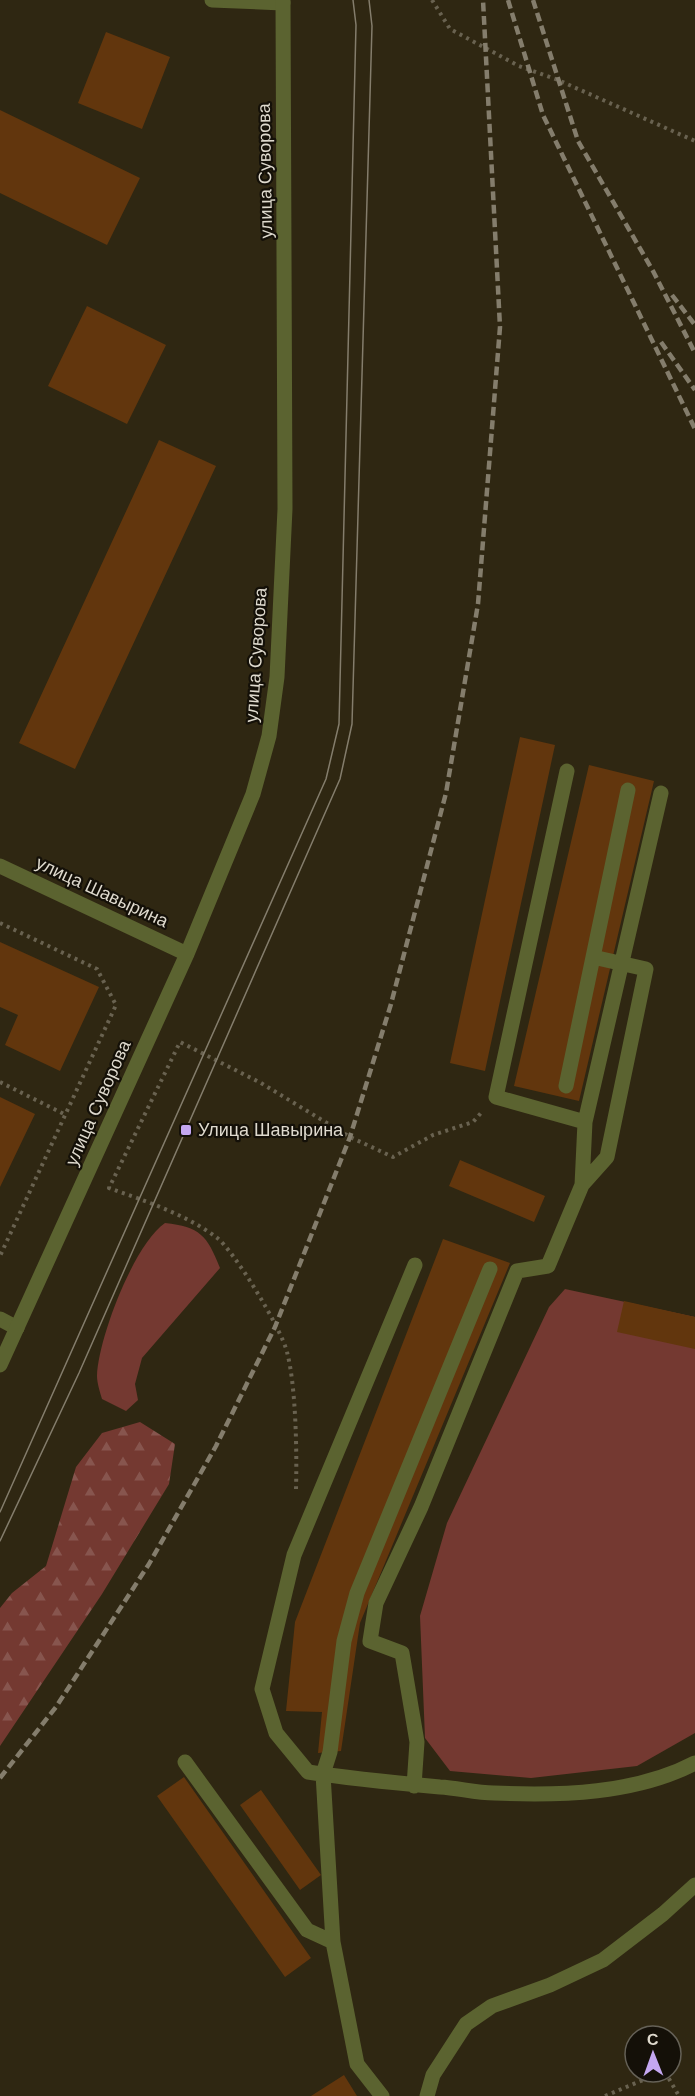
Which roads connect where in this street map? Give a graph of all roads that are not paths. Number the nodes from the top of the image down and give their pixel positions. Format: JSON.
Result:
{"nodes":[{"id":1,"x":212,"y":0,"type":"edge"},
{"id":2,"x":283,"y":2,"type":"edge"},
{"id":3,"x":567,"y":771,"type":"dead end"},
{"id":4,"x":628,"y":789,"type":"dead end"},
{"id":5,"x":661,"y":793,"type":"dead end"},
{"id":6,"x":0,"y":866,"type":"edge"},
{"id":7,"x":187,"y":954,"type":"junction"},
{"id":8,"x":593,"y":957,"type":"junction"},
{"id":9,"x":566,"y":1086,"type":"dead end"},
{"id":10,"x":585,"y":1122,"type":"junction"},
{"id":11,"x":582,"y":1185,"type":"junction"},
{"id":12,"x":415,"y":1265,"type":"dead end"},
{"id":13,"x":490,"y":1269,"type":"dead end"},
{"id":14,"x":0,"y":1319,"type":"edge"},
{"id":15,"x":17,"y":1328,"type":"junction"},
{"id":16,"x":0,"y":1365,"type":"edge"},
{"id":17,"x":186,"y":1762,"type":"dead end"},
{"id":18,"x":695,"y":1762,"type":"edge"},
{"id":19,"x":323,"y":1774,"type":"junction"},
{"id":20,"x":414,"y":1786,"type":"junction"},
{"id":21,"x":695,"y":1885,"type":"edge"},
{"id":22,"x":333,"y":1942,"type":"junction"},
{"id":23,"x":382,"y":2096,"type":"edge"},
{"id":24,"x":427,"y":2096,"type":"edge"}],
"edges":[{"from":1,"to":2,"type":"street"},
{"from":2,"to":7,"type":"street","name":"улица Суворова"},
{"from":3,"to":10,"type":"street"},
{"from":4,"to":8,"type":"street"},
{"from":5,"to":10,"type":"street"},
{"from":6,"to":7,"type":"street","name":"улица Шавырина"},
{"from":7,"to":15,"type":"street","name":"улица Суворова"},
{"from":8,"to":9,"type":"street"},
{"from":8,"to":11,"type":"street"},
{"from":10,"to":11,"type":"street"},
{"from":11,"to":20,"type":"street"},
{"from":12,"to":19,"type":"street"},
{"from":13,"to":19,"type":"street"},
{"from":14,"to":15,"type":"street"},
{"from":15,"to":16,"type":"street","name":"улица Суворова"},
{"from":17,"to":22,"type":"street"},
{"from":18,"to":20,"type":"street"},
{"from":19,"to":20,"type":"street"},
{"from":19,"to":22,"type":"street"},
{"from":21,"to":24,"type":"street"},
{"from":22,"to":23,"type":"street"}]}
